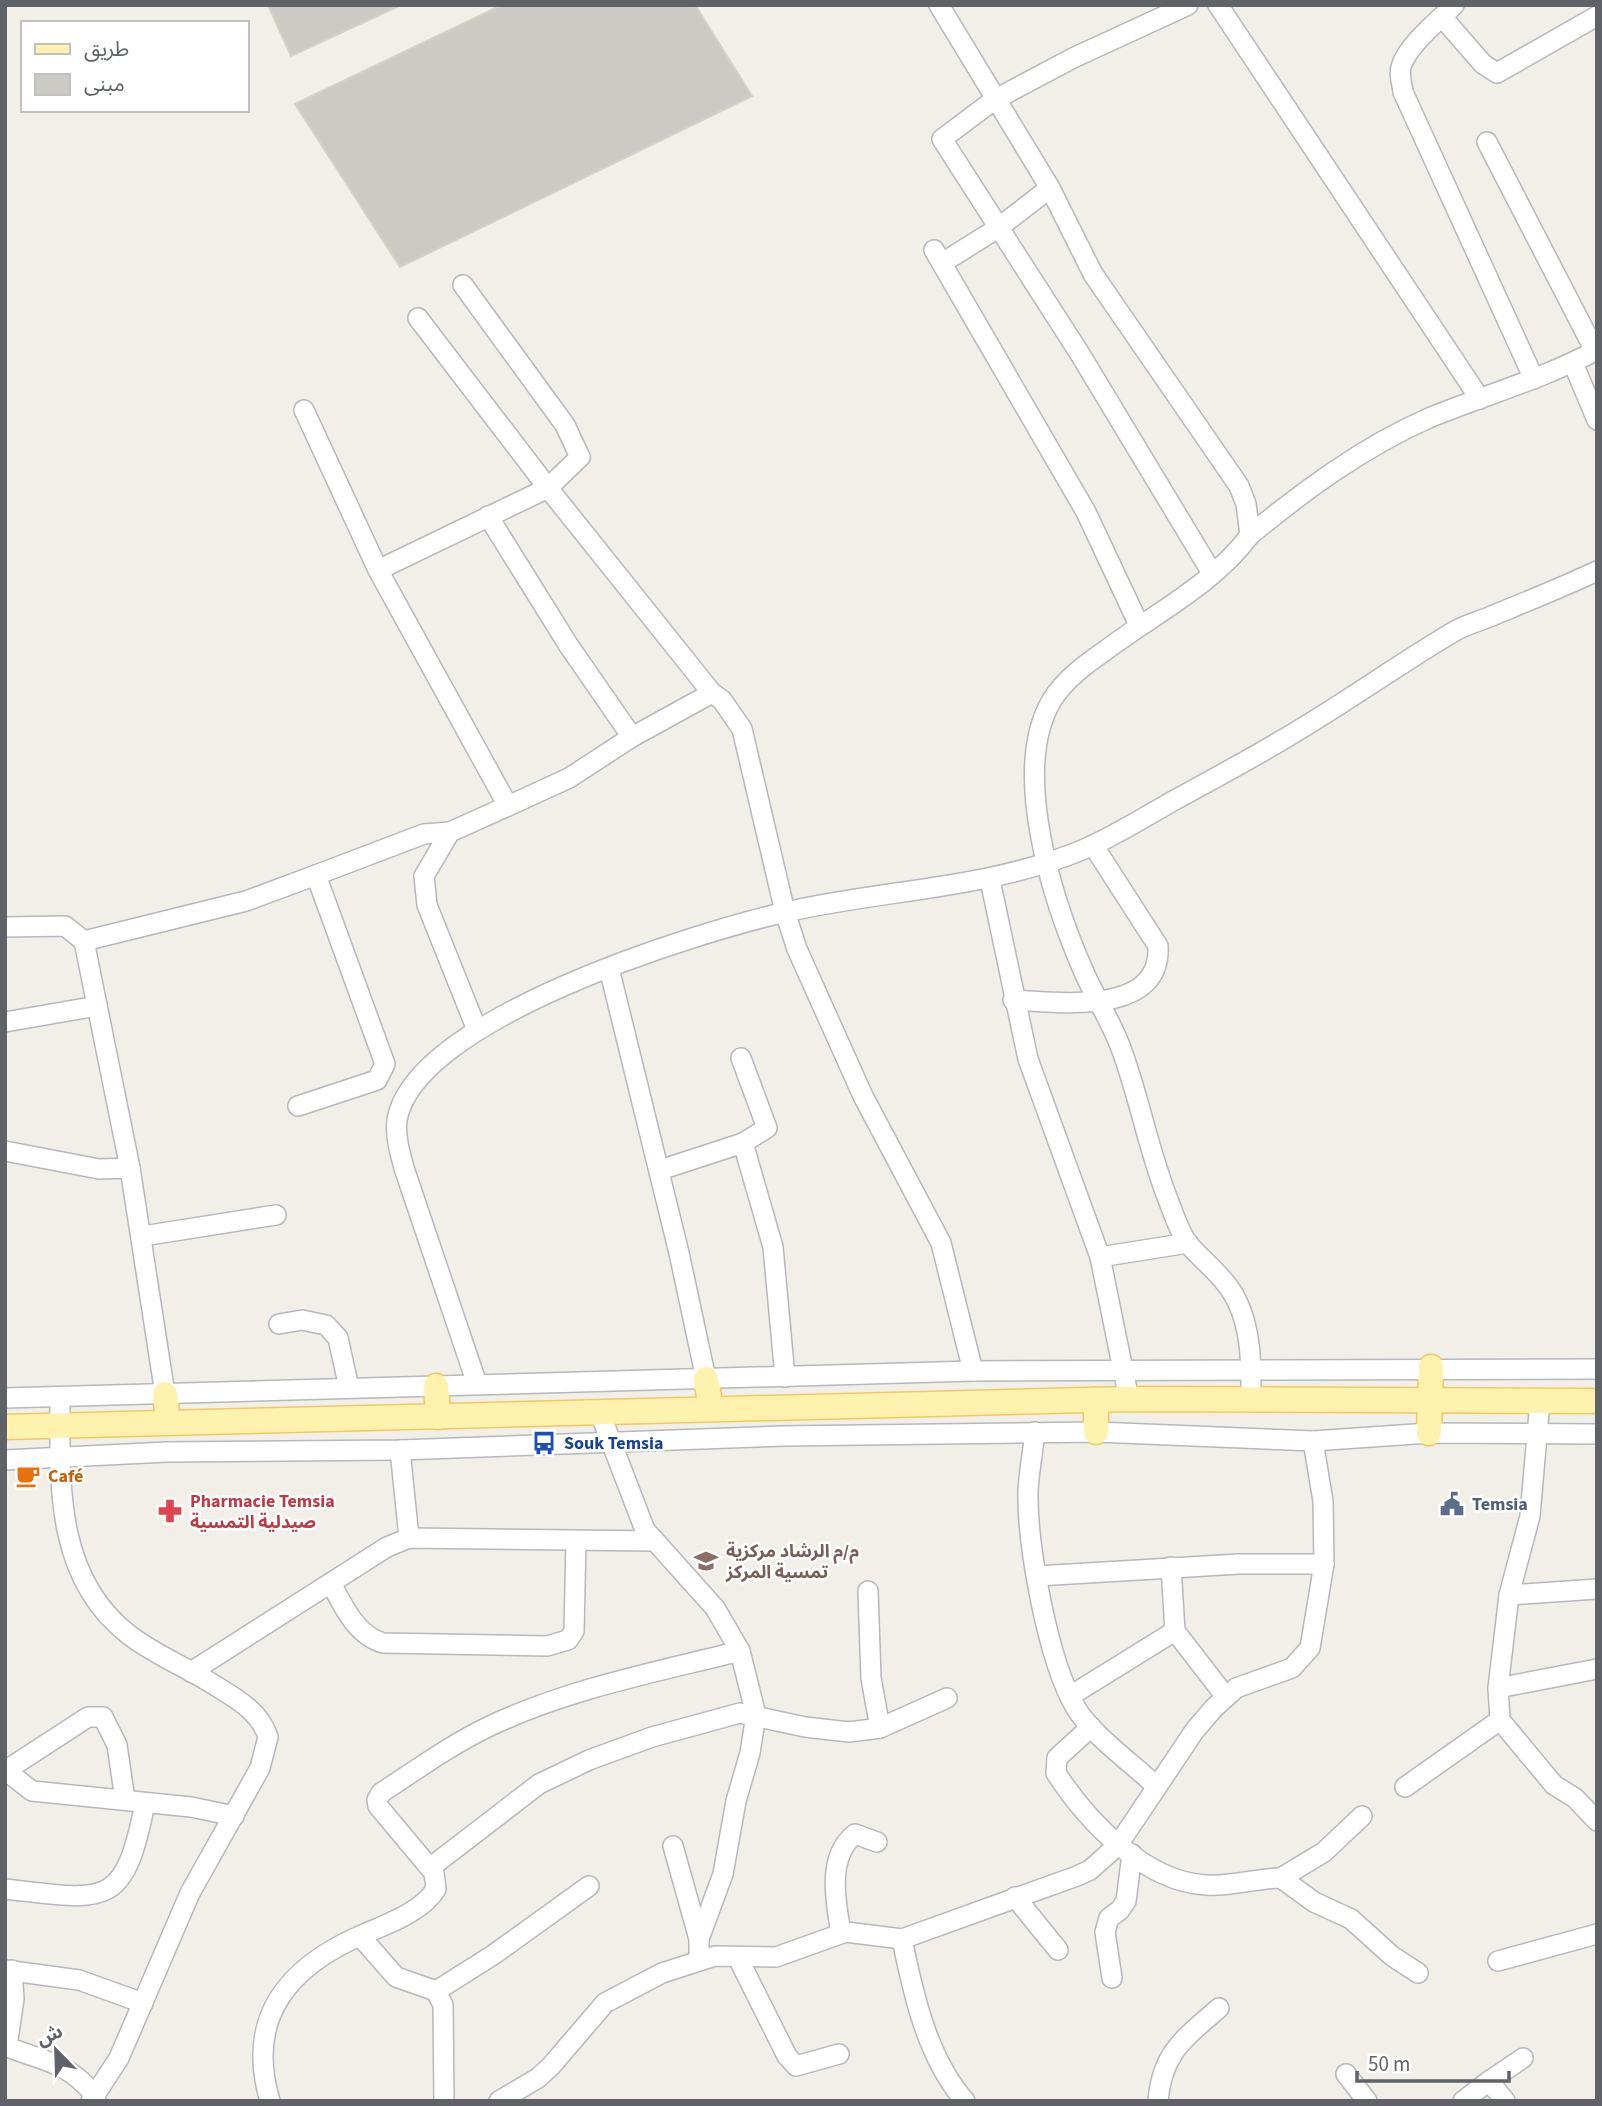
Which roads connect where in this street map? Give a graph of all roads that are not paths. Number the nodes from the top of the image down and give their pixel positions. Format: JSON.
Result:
{"nodes":[{"id":1,"x":939,"y":5,"type":"edge"},
{"id":2,"x":1188,"y":5,"type":"edge"},
{"id":3,"x":1218,"y":5,"type":"edge"},
{"id":4,"x":1448,"y":11,"type":"edge"},
{"id":5,"x":1597,"y":16,"type":"edge"},
{"id":6,"x":994,"y":100,"type":"junction"},
{"id":7,"x":1487,"y":142,"type":"dead end"},
{"id":8,"x":1050,"y":188,"type":"junction"},
{"id":9,"x":998,"y":228,"type":"junction"},
{"id":10,"x":463,"y":285,"type":"dead end"},
{"id":11,"x":418,"y":318,"type":"dead end"},
{"id":12,"x":1596,"y":350,"type":"edge"},
{"id":13,"x":1573,"y":363,"type":"junction"},
{"id":14,"x":1534,"y":379,"type":"junction"},
{"id":15,"x":1480,"y":399,"type":"junction"},
{"id":16,"x":304,"y":410,"type":"dead end"},
{"id":17,"x":1597,"y":420,"type":"edge"},
{"id":18,"x":548,"y":488,"type":"junction"},
{"id":19,"x":488,"y":516,"type":"junction"},
{"id":20,"x":1250,"y":534,"type":"junction"},
{"id":21,"x":377,"y":570,"type":"junction"},
{"id":22,"x":1597,"y":572,"type":"edge"},
{"id":23,"x":1212,"y":573,"type":"junction"},
{"id":24,"x":1139,"y":625,"type":"junction"},
{"id":25,"x":712,"y":693,"type":"junction"},
{"id":26,"x":632,"y":737,"type":"junction"},
{"id":27,"x":508,"y":806,"type":"junction"},
{"id":28,"x":450,"y":832,"type":"junction"},
{"id":29,"x":1093,"y":845,"type":"junction"},
{"id":30,"x":1046,"y":865,"type":"junction"},
{"id":31,"x":316,"y":875,"type":"junction"},
{"id":32,"x":990,"y":880,"type":"junction"},
{"id":33,"x":785,"y":912,"type":"junction"},
{"id":34,"x":5,"y":927,"type":"edge"},
{"id":35,"x":84,"y":941,"type":"junction"},
{"id":36,"x":609,"y":968,"type":"junction"},
{"id":37,"x":1013,"y":1000,"type":"junction"},
{"id":38,"x":1099,"y":1003,"type":"junction"},
{"id":39,"x":97,"y":1006,"type":"junction"},
{"id":40,"x":5,"y":1022,"type":"edge"},
{"id":41,"x":477,"y":1030,"type":"junction"},
{"id":42,"x":741,"y":1058,"type":"dead end"},
{"id":43,"x":298,"y":1106,"type":"dead end"},
{"id":44,"x":743,"y":1143,"type":"junction"},
{"id":45,"x":5,"y":1151,"type":"edge"},
{"id":46,"x":130,"y":1168,"type":"junction"},
{"id":47,"x":660,"y":1170,"type":"junction"},
{"id":48,"x":276,"y":1215,"type":"dead end"},
{"id":49,"x":142,"y":1236,"type":"junction"},
{"id":50,"x":1188,"y":1243,"type":"junction"},
{"id":51,"x":1100,"y":1257,"type":"junction"},
{"id":52,"x":279,"y":1324,"type":"dead end"},
{"id":53,"x":1431,"y":1367,"type":"junction"},
{"id":54,"x":1251,"y":1368,"type":"junction"},
{"id":55,"x":1597,"y":1369,"type":"edge"},
{"id":56,"x":973,"y":1371,"type":"junction"},
{"id":57,"x":1124,"y":1371,"type":"junction"},
{"id":58,"x":785,"y":1377,"type":"junction"},
{"id":59,"x":706,"y":1379,"type":"junction"},
{"id":60,"x":477,"y":1384,"type":"junction"},
{"id":61,"x":436,"y":1386,"type":"junction"},
{"id":62,"x":349,"y":1388,"type":"junction"},
{"id":63,"x":165,"y":1394,"type":"junction"},
{"id":64,"x":60,"y":1397,"type":"junction"},
{"id":65,"x":5,"y":1398,"type":"edge"},
{"id":66,"x":1129,"y":1399,"type":"junction"},
{"id":67,"x":1096,"y":1400,"type":"junction"},
{"id":68,"x":1251,"y":1400,"type":"junction"},
{"id":69,"x":1431,"y":1400,"type":"junction"},
{"id":70,"x":1540,"y":1401,"type":"junction"},
{"id":71,"x":1597,"y":1401,"type":"edge"},
{"id":72,"x":711,"y":1409,"type":"junction"},
{"id":73,"x":600,"y":1413,"type":"junction"},
{"id":74,"x":438,"y":1418,"type":"junction"},
{"id":75,"x":168,"y":1421,"type":"junction"},
{"id":76,"x":60,"y":1424,"type":"junction"},
{"id":77,"x":5,"y":1427,"type":"edge"},
{"id":78,"x":1035,"y":1432,"type":"junction"},
{"id":79,"x":1096,"y":1432,"type":"junction"},
{"id":80,"x":1429,"y":1433,"type":"junction"},
{"id":81,"x":1537,"y":1433,"type":"junction"},
{"id":82,"x":1597,"y":1434,"type":"edge"},
{"id":83,"x":1313,"y":1441,"type":"junction"},
{"id":84,"x":611,"y":1444,"type":"junction"},
{"id":85,"x":400,"y":1450,"type":"junction"},
{"id":86,"x":60,"y":1457,"type":"junction"},
{"id":87,"x":5,"y":1460,"type":"edge"},
{"id":88,"x":409,"y":1538,"type":"junction"},
{"id":89,"x":576,"y":1541,"type":"junction"},
{"id":90,"x":653,"y":1541,"type":"junction"},
{"id":91,"x":1324,"y":1564,"type":"junction"},
{"id":92,"x":1171,"y":1567,"type":"junction"},
{"id":93,"x":1037,"y":1576,"type":"junction"},
{"id":94,"x":331,"y":1583,"type":"junction"},
{"id":95,"x":1597,"y":1589,"type":"edge"},
{"id":96,"x":868,"y":1591,"type":"dead end"},
{"id":97,"x":1509,"y":1595,"type":"junction"},
{"id":98,"x":1175,"y":1630,"type":"junction"},
{"id":99,"x":740,"y":1651,"type":"junction"},
{"id":100,"x":1597,"y":1669,"type":"edge"},
{"id":101,"x":191,"y":1672,"type":"junction"},
{"id":102,"x":1498,"y":1688,"type":"junction"},
{"id":103,"x":1070,"y":1696,"type":"junction"},
{"id":104,"x":1226,"y":1697,"type":"junction"},
{"id":105,"x":947,"y":1698,"type":"dead end"},
{"id":106,"x":756,"y":1715,"type":"junction"},
{"id":107,"x":1500,"y":1720,"type":"junction"},
{"id":108,"x":1091,"y":1727,"type":"junction"},
{"id":109,"x":880,"y":1728,"type":"junction"},
{"id":110,"x":6,"y":1770,"type":"edge"},
{"id":111,"x":1156,"y":1786,"type":"junction"},
{"id":112,"x":1405,"y":1787,"type":"dead end"},
{"id":113,"x":125,"y":1800,"type":"junction"},
{"id":114,"x":145,"y":1803,"type":"junction"},
{"id":115,"x":234,"y":1816,"type":"junction"},
{"id":116,"x":1362,"y":1816,"type":"dead end"},
{"id":117,"x":1595,"y":1816,"type":"edge"},
{"id":118,"x":877,"y":1843,"type":"dead end"},
{"id":119,"x":673,"y":1846,"type":"dead end"},
{"id":120,"x":1125,"y":1850,"type":"junction"},
{"id":121,"x":430,"y":1867,"type":"junction"},
{"id":122,"x":1281,"y":1878,"type":"junction"},
{"id":123,"x":589,"y":1886,"type":"dead end"},
{"id":124,"x":5,"y":1889,"type":"edge"},
{"id":125,"x":1015,"y":1897,"type":"junction"},
{"id":126,"x":841,"y":1933,"type":"junction"},
{"id":127,"x":1597,"y":1934,"type":"edge"},
{"id":128,"x":359,"y":1936,"type":"junction"},
{"id":129,"x":699,"y":1939,"type":"junction"},
{"id":130,"x":902,"y":1939,"type":"junction"},
{"id":131,"x":1058,"y":1950,"type":"dead end"},
{"id":132,"x":738,"y":1958,"type":"junction"},
{"id":133,"x":699,"y":1959,"type":"junction"},
{"id":134,"x":1499,"y":1961,"type":"dead end"},
{"id":135,"x":9,"y":1970,"type":"edge"},
{"id":136,"x":1418,"y":1973,"type":"dead end"},
{"id":137,"x":1112,"y":1978,"type":"dead end"},
{"id":138,"x":436,"y":1992,"type":"junction"},
{"id":139,"x":143,"y":2003,"type":"junction"},
{"id":140,"x":1219,"y":2008,"type":"dead end"},
{"id":141,"x":6,"y":2046,"type":"edge"},
{"id":142,"x":839,"y":2054,"type":"dead end"},
{"id":143,"x":1523,"y":2058,"type":"dead end"},
{"id":144,"x":1346,"y":2074,"type":"dead end"},
{"id":145,"x":1489,"y":2081,"type":"junction"},
{"id":146,"x":94,"y":2098,"type":"edge"},
{"id":147,"x":504,"y":2100,"type":"edge"},
{"id":148,"x":270,"y":2101,"type":"edge"},
{"id":149,"x":444,"y":2101,"type":"edge"},
{"id":150,"x":965,"y":2101,"type":"edge"},
{"id":151,"x":1158,"y":2101,"type":"edge"},
{"id":152,"x":1367,"y":2101,"type":"edge"},
{"id":153,"x":1463,"y":2101,"type":"edge"},
{"id":154,"x":1505,"y":2101,"type":"edge"}],
"edges":[{"from":1,"to":6,"type":"street"},
{"from":2,"to":6,"type":"street"},
{"from":3,"to":15,"type":"street"},
{"from":4,"to":5,"type":"street"},
{"from":4,"to":14,"type":"street"},
{"from":6,"to":8,"type":"street"},
{"from":6,"to":9,"type":"street"},
{"from":7,"to":12,"type":"street"},
{"from":8,"to":9,"type":"street"},
{"from":8,"to":20,"type":"street"},
{"from":9,"to":23,"type":"street"},
{"from":9,"to":24,"type":"street"},
{"from":10,"to":18,"type":"street"},
{"from":11,"to":18,"type":"street"},
{"from":12,"to":13,"type":"street"},
{"from":13,"to":14,"type":"street"},
{"from":13,"to":17,"type":"street"},
{"from":14,"to":15,"type":"street"},
{"from":15,"to":20,"type":"street"},
{"from":16,"to":21,"type":"street"},
{"from":18,"to":19,"type":"street"},
{"from":18,"to":25,"type":"street"},
{"from":19,"to":21,"type":"street"},
{"from":19,"to":26,"type":"street"},
{"from":20,"to":23,"type":"street"},
{"from":21,"to":27,"type":"street"},
{"from":22,"to":29,"type":"street"},
{"from":23,"to":24,"type":"street"},
{"from":24,"to":30,"type":"street"},
{"from":25,"to":26,"type":"street"},
{"from":25,"to":33,"type":"street"},
{"from":26,"to":27,"type":"street"},
{"from":27,"to":28,"type":"street"},
{"from":28,"to":31,"type":"street"},
{"from":28,"to":41,"type":"street"},
{"from":29,"to":30,"type":"street"},
{"from":29,"to":38,"type":"street"},
{"from":30,"to":32,"type":"street"},
{"from":30,"to":38,"type":"street"},
{"from":31,"to":35,"type":"street"},
{"from":31,"to":43,"type":"street"},
{"from":32,"to":33,"type":"street"},
{"from":32,"to":37,"type":"street"},
{"from":33,"to":36,"type":"street"},
{"from":33,"to":56,"type":"street"},
{"from":34,"to":35,"type":"street"},
{"from":35,"to":39,"type":"street"},
{"from":36,"to":41,"type":"street"},
{"from":36,"to":47,"type":"street"},
{"from":37,"to":38,"type":"street"},
{"from":37,"to":51,"type":"street"},
{"from":38,"to":50,"type":"street"},
{"from":39,"to":40,"type":"street"},
{"from":39,"to":46,"type":"street"},
{"from":41,"to":60,"type":"street"},
{"from":42,"to":44,"type":"street"},
{"from":44,"to":47,"type":"street"},
{"from":44,"to":58,"type":"street"},
{"from":45,"to":46,"type":"street"},
{"from":46,"to":49,"type":"street"},
{"from":47,"to":59,"type":"street"},
{"from":48,"to":49,"type":"street"},
{"from":49,"to":63,"type":"street"},
{"from":50,"to":51,"type":"street"},
{"from":50,"to":54,"type":"street"},
{"from":51,"to":57,"type":"street"},
{"from":52,"to":62,"type":"street"},
{"from":53,"to":54,"type":"street"},
{"from":53,"to":55,"type":"street"},
{"from":53,"to":69,"type":"main road"},
{"from":54,"to":57,"type":"street"},
{"from":54,"to":68,"type":"street"},
{"from":56,"to":57,"type":"street"},
{"from":56,"to":58,"type":"street"},
{"from":57,"to":66,"type":"street"},
{"from":58,"to":59,"type":"street"},
{"from":59,"to":60,"type":"street"},
{"from":59,"to":72,"type":"main road"},
{"from":60,"to":61,"type":"street"},
{"from":61,"to":62,"type":"street"},
{"from":61,"to":74,"type":"main road"},
{"from":62,"to":63,"type":"street"},
{"from":63,"to":64,"type":"street"},
{"from":63,"to":75,"type":"main road"},
{"from":64,"to":65,"type":"street"},
{"from":64,"to":76,"type":"street"},
{"from":66,"to":67,"type":"main road"},
{"from":66,"to":68,"type":"main road"},
{"from":67,"to":72,"type":"main road"},
{"from":67,"to":79,"type":"main road"},
{"from":68,"to":69,"type":"main road"},
{"from":69,"to":70,"type":"main road"},
{"from":69,"to":80,"type":"main road"},
{"from":70,"to":71,"type":"main road"},
{"from":70,"to":81,"type":"street"},
{"from":72,"to":73,"type":"main road"},
{"from":73,"to":74,"type":"main road"},
{"from":73,"to":84,"type":"street"},
{"from":74,"to":75,"type":"main road"},
{"from":75,"to":76,"type":"main road"},
{"from":76,"to":77,"type":"main road"},
{"from":76,"to":86,"type":"street"},
{"from":78,"to":79,"type":"street"},
{"from":78,"to":84,"type":"street"},
{"from":78,"to":93,"type":"street"},
{"from":79,"to":83,"type":"street"},
{"from":80,"to":81,"type":"street"},
{"from":80,"to":83,"type":"street"},
{"from":81,"to":82,"type":"street"},
{"from":81,"to":97,"type":"street"},
{"from":83,"to":91,"type":"street"},
{"from":84,"to":85,"type":"street"},
{"from":84,"to":90,"type":"street"},
{"from":85,"to":86,"type":"street"},
{"from":85,"to":88,"type":"street"},
{"from":86,"to":87,"type":"street"},
{"from":86,"to":101,"type":"street"},
{"from":88,"to":89,"type":"street"},
{"from":88,"to":94,"type":"street"},
{"from":89,"to":90,"type":"street"},
{"from":89,"to":94,"type":"street"},
{"from":90,"to":99,"type":"street"},
{"from":91,"to":92,"type":"street"},
{"from":91,"to":104,"type":"street"},
{"from":92,"to":93,"type":"street"},
{"from":92,"to":98,"type":"street"},
{"from":93,"to":103,"type":"street"},
{"from":94,"to":101,"type":"street"},
{"from":95,"to":97,"type":"street"},
{"from":96,"to":109,"type":"street"},
{"from":97,"to":102,"type":"street"},
{"from":98,"to":103,"type":"street"},
{"from":98,"to":104,"type":"street"},
{"from":99,"to":106,"type":"street"},
{"from":99,"to":121,"type":"street"},
{"from":100,"to":102,"type":"street"},
{"from":101,"to":115,"type":"street"},
{"from":102,"to":107,"type":"street"},
{"from":103,"to":108,"type":"street"},
{"from":104,"to":111,"type":"street"},
{"from":105,"to":109,"type":"street"},
{"from":106,"to":109,"type":"street"},
{"from":106,"to":121,"type":"street"},
{"from":106,"to":129,"type":"street"},
{"from":107,"to":112,"type":"street"},
{"from":107,"to":117,"type":"street"},
{"from":108,"to":111,"type":"street"},
{"from":108,"to":120,"type":"street"},
{"from":110,"to":113,"type":"street"},
{"from":110,"to":113,"type":"street"},
{"from":111,"to":120,"type":"street"},
{"from":113,"to":114,"type":"street"},
{"from":114,"to":115,"type":"street"},
{"from":114,"to":124,"type":"street"},
{"from":115,"to":139,"type":"street"},
{"from":116,"to":122,"type":"street"},
{"from":118,"to":126,"type":"street"},
{"from":119,"to":129,"type":"street"},
{"from":120,"to":122,"type":"street"},
{"from":120,"to":125,"type":"street"},
{"from":120,"to":137,"type":"street"},
{"from":121,"to":128,"type":"street"},
{"from":122,"to":136,"type":"street"},
{"from":123,"to":138,"type":"street"},
{"from":125,"to":130,"type":"street"},
{"from":125,"to":131,"type":"street"},
{"from":126,"to":130,"type":"street"},
{"from":126,"to":132,"type":"street"},
{"from":127,"to":134,"type":"street"},
{"from":128,"to":138,"type":"street"},
{"from":128,"to":148,"type":"street"},
{"from":129,"to":133,"type":"street"},
{"from":130,"to":150,"type":"street"},
{"from":132,"to":133,"type":"street"},
{"from":132,"to":142,"type":"street"},
{"from":133,"to":147,"type":"street"},
{"from":135,"to":139,"type":"street"},
{"from":135,"to":141,"type":"street"},
{"from":138,"to":149,"type":"street"},
{"from":139,"to":146,"type":"street"},
{"from":140,"to":151,"type":"street"},
{"from":141,"to":146,"type":"street"},
{"from":143,"to":145,"type":"street"},
{"from":144,"to":152,"type":"street"},
{"from":145,"to":153,"type":"street"},
{"from":145,"to":154,"type":"street"}]}
